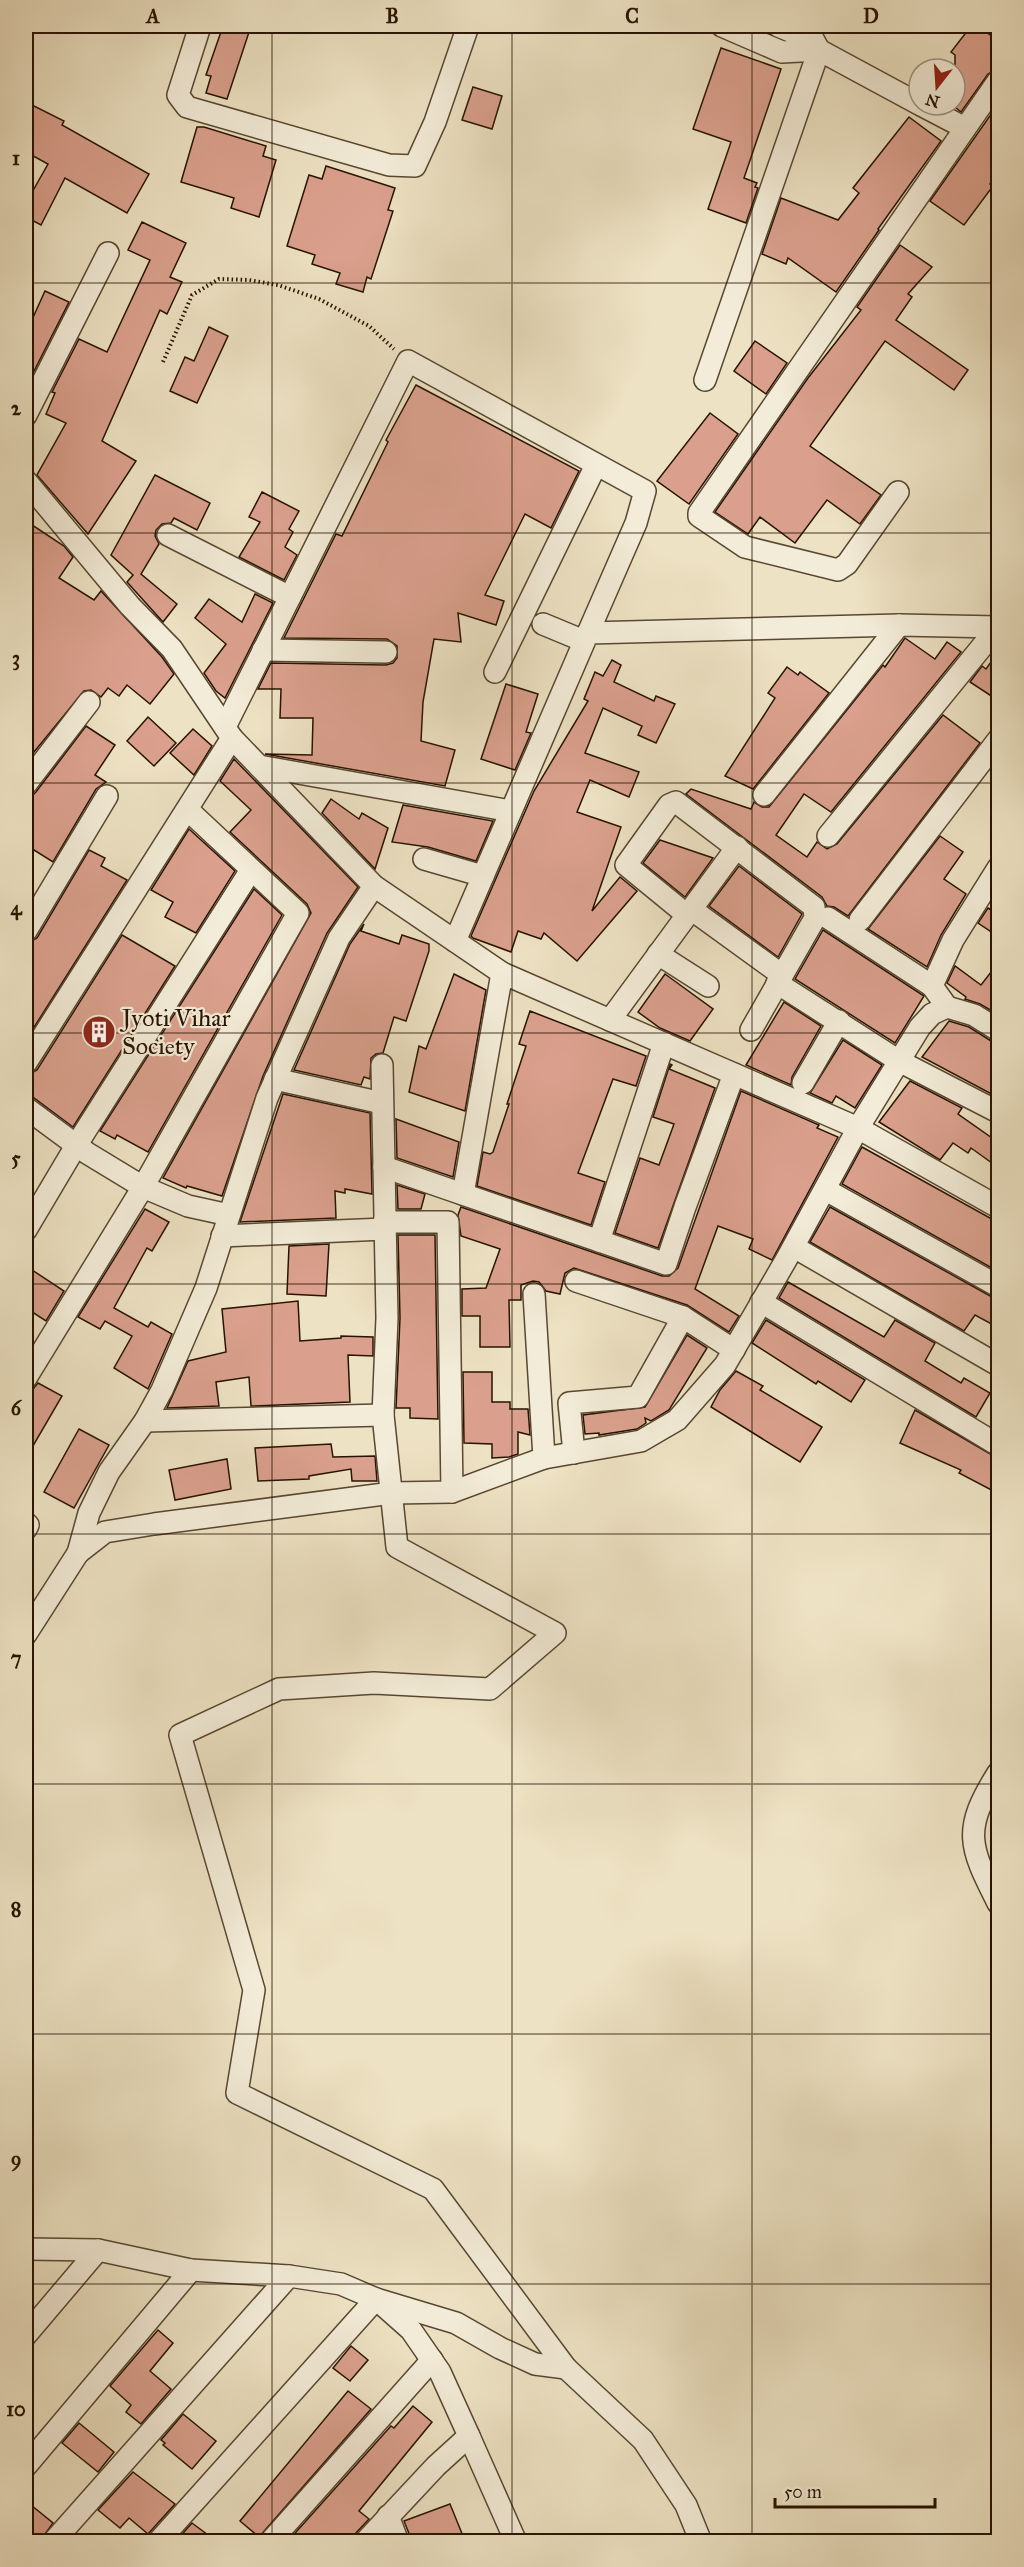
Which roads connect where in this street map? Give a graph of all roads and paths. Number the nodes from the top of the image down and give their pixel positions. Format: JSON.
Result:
{"nodes":[{"id":1,"x":200,"y":26,"type":"edge"},
{"id":2,"x":468,"y":26,"type":"edge"},
{"id":3,"x":722,"y":26,"type":"edge"},
{"id":4,"x":778,"y":26,"type":"edge"},
{"id":5,"x":806,"y":26,"type":"edge"},
{"id":6,"x":819,"y":50,"type":"junction"},
{"id":7,"x":999,"y":81,"type":"edge"},
{"id":8,"x":907,"y":97,"type":"edge"},
{"id":9,"x":944,"y":117,"type":"edge"},
{"id":10,"x":965,"y":128,"type":"junction"},
{"id":11,"x":108,"y":253,"type":"dead end"},
{"id":12,"x":408,"y":361,"type":"junction"},
{"id":13,"x":163,"y":362,"type":"dead end"},
{"id":14,"x":705,"y":380,"type":"dead end"},
{"id":15,"x":26,"y":415,"type":"edge"},
{"id":16,"x":596,"y":465,"type":"junction"},
{"id":17,"x":26,"y":481,"type":"edge"},
{"id":18,"x":898,"y":492,"type":"dead end"},
{"id":19,"x":168,"y":535,"type":"dead end"},
{"id":20,"x":290,"y":597,"type":"junction"},
{"id":21,"x":543,"y":624,"type":"dead end"},
{"id":22,"x":899,"y":625,"type":"junction"},
{"id":23,"x":998,"y":627,"type":"edge"},
{"id":24,"x":586,"y":637,"type":"junction"},
{"id":25,"x":263,"y":650,"type":"junction"},
{"id":26,"x":386,"y":652,"type":"dead end"},
{"id":27,"x":495,"y":672,"type":"dead end"},
{"id":28,"x":89,"y":702,"type":"dead end"},
{"id":29,"x":229,"y":733,"type":"junction"},
{"id":30,"x":999,"y":740,"type":"edge"},
{"id":31,"x":259,"y":766,"type":"junction"},
{"id":32,"x":26,"y":784,"type":"edge"},
{"id":33,"x":764,"y":795,"type":"dead end"},
{"id":34,"x":107,"y":796,"type":"dead end"},
{"id":35,"x":188,"y":810,"type":"junction"},
{"id":36,"x":511,"y":812,"type":"junction"},
{"id":37,"x":828,"y":836,"type":"dead end"},
{"id":38,"x":737,"y":847,"type":"junction"},
{"id":39,"x":424,"y":859,"type":"dead end"},
{"id":40,"x":999,"y":868,"type":"edge"},
{"id":41,"x":251,"y":870,"type":"junction"},
{"id":42,"x":483,"y":876,"type":"junction"},
{"id":43,"x":374,"y":886,"type":"junction"},
{"id":44,"x":689,"y":912,"type":"junction"},
{"id":45,"x":828,"y":918,"type":"dead end"},
{"id":46,"x":860,"y":920,"type":"dead end"},
{"id":47,"x":26,"y":931,"type":"edge"},
{"id":48,"x":455,"y":941,"type":"junction"},
{"id":49,"x":658,"y":954,"type":"junction"},
{"id":50,"x":502,"y":973,"type":"junction"},
{"id":51,"x":780,"y":979,"type":"junction"},
{"id":52,"x":708,"y":986,"type":"dead end"},
{"id":53,"x":932,"y":986,"type":"junction"},
{"id":54,"x":947,"y":1007,"type":"junction"},
{"id":55,"x":610,"y":1020,"type":"junction"},
{"id":56,"x":839,"y":1021,"type":"junction"},
{"id":57,"x":751,"y":1030,"type":"dead end"},
{"id":58,"x":999,"y":1030,"type":"edge"},
{"id":59,"x":664,"y":1043,"type":"junction"},
{"id":60,"x":899,"y":1060,"type":"junction"},
{"id":61,"x":26,"y":1062,"type":"edge"},
{"id":62,"x":382,"y":1065,"type":"dead end"},
{"id":63,"x":735,"y":1074,"type":"junction"},
{"id":64,"x":275,"y":1079,"type":"junction"},
{"id":65,"x":803,"y":1083,"type":"dead end"},
{"id":66,"x":382,"y":1103,"type":"junction"},
{"id":67,"x":26,"y":1108,"type":"edge"},
{"id":68,"x":999,"y":1112,"type":"edge"},
{"id":69,"x":858,"y":1128,"type":"junction"},
{"id":70,"x":77,"y":1144,"type":"junction"},
{"id":71,"x":384,"y":1167,"type":"junction"},
{"id":72,"x":143,"y":1187,"type":"junction"},
{"id":73,"x":826,"y":1190,"type":"junction"},
{"id":74,"x":463,"y":1194,"type":"junction"},
{"id":75,"x":999,"y":1207,"type":"edge"},
{"id":76,"x":229,"y":1215,"type":"junction"},
{"id":77,"x":384,"y":1226,"type":"junction"},
{"id":78,"x":26,"y":1230,"type":"edge"},
{"id":79,"x":222,"y":1236,"type":"junction"},
{"id":80,"x":599,"y":1241,"type":"junction"},
{"id":81,"x":794,"y":1248,"type":"junction"},
{"id":82,"x":576,"y":1281,"type":"dead end"},
{"id":83,"x":999,"y":1286,"type":"edge"},
{"id":84,"x":534,"y":1294,"type":"dead end"},
{"id":85,"x":761,"y":1302,"type":"junction"},
{"id":86,"x":683,"y":1317,"type":"junction"},
{"id":87,"x":734,"y":1350,"type":"junction"},
{"id":88,"x":999,"y":1365,"type":"edge"},
{"id":89,"x":26,"y":1378,"type":"edge"},
{"id":90,"x":383,"y":1415,"type":"junction"},
{"id":91,"x":145,"y":1421,"type":"junction"},
{"id":92,"x":999,"y":1445,"type":"edge"},
{"id":93,"x":574,"y":1453,"type":"junction"},
{"id":94,"x":544,"y":1458,"type":"junction"},
{"id":95,"x":452,"y":1492,"type":"junction"},
{"id":96,"x":392,"y":1493,"type":"junction"},
{"id":97,"x":26,"y":1523,"type":"edge"},
{"id":98,"x":26,"y":1529,"type":"edge"},
{"id":99,"x":78,"y":1553,"type":"junction"},
{"id":100,"x":26,"y":1634,"type":"edge"},
{"id":101,"x":999,"y":1773,"type":"edge"},
{"id":102,"x":999,"y":1903,"type":"edge"},
{"id":103,"x":26,"y":2250,"type":"edge"},
{"id":104,"x":98,"y":2250,"type":"junction"},
{"id":105,"x":191,"y":2270,"type":"junction"},
{"id":106,"x":289,"y":2277,"type":"junction"},
{"id":107,"x":376,"y":2299,"type":"junction"},
{"id":108,"x":26,"y":2335,"type":"edge"},
{"id":109,"x":432,"y":2360,"type":"junction"},
{"id":110,"x":566,"y":2368,"type":"junction"},
{"id":111,"x":469,"y":2436,"type":"junction"},
{"id":112,"x":26,"y":2466,"type":"edge"},
{"id":113,"x":388,"y":2516,"type":"junction"},
{"id":114,"x":53,"y":2541,"type":"edge"},
{"id":115,"x":158,"y":2541,"type":"edge"},
{"id":116,"x":270,"y":2541,"type":"edge"},
{"id":117,"x":365,"y":2541,"type":"edge"},
{"id":118,"x":398,"y":2541,"type":"edge"},
{"id":119,"x":516,"y":2541,"type":"edge"},
{"id":120,"x":700,"y":2541,"type":"edge"}],
"edges":[{"from":1,"to":2,"type":"street"},
{"from":3,"to":6,"type":"street"},
{"from":4,"to":6,"type":"street"},
{"from":5,"to":6,"type":"street"},
{"from":6,"to":8,"type":"street"},
{"from":6,"to":14,"type":"street"},
{"from":7,"to":10,"type":"street"},
{"from":9,"to":10,"type":"street"},
{"from":10,"to":18,"type":"street"},
{"from":11,"to":15,"type":"street"},
{"from":12,"to":13,"type":"path"},
{"from":12,"to":16,"type":"street"},
{"from":12,"to":20,"type":"street"},
{"from":16,"to":24,"type":"street"},
{"from":16,"to":27,"type":"street"},
{"from":17,"to":29,"type":"street"},
{"from":19,"to":20,"type":"street"},
{"from":20,"to":25,"type":"street"},
{"from":21,"to":24,"type":"street"},
{"from":22,"to":23,"type":"street"},
{"from":22,"to":24,"type":"street"},
{"from":22,"to":33,"type":"street"},
{"from":23,"to":37,"type":"street"},
{"from":24,"to":36,"type":"street"},
{"from":25,"to":26,"type":"street"},
{"from":25,"to":29,"type":"street"},
{"from":28,"to":32,"type":"street"},
{"from":29,"to":31,"type":"street"},
{"from":29,"to":35,"type":"street"},
{"from":30,"to":46,"type":"street"},
{"from":31,"to":36,"type":"street"},
{"from":31,"to":43,"type":"street"},
{"from":34,"to":47,"type":"street"},
{"from":35,"to":41,"type":"street"},
{"from":35,"to":61,"type":"street"},
{"from":36,"to":42,"type":"street"},
{"from":38,"to":44,"type":"street"},
{"from":38,"to":44,"type":"street"},
{"from":38,"to":51,"type":"street"},
{"from":39,"to":42,"type":"street"},
{"from":40,"to":53,"type":"street"},
{"from":41,"to":70,"type":"street"},
{"from":41,"to":72,"type":"street"},
{"from":42,"to":48,"type":"street"},
{"from":43,"to":48,"type":"street"},
{"from":43,"to":64,"type":"street"},
{"from":44,"to":49,"type":"street"},
{"from":44,"to":51,"type":"street"},
{"from":45,"to":53,"type":"street"},
{"from":48,"to":50,"type":"street"},
{"from":49,"to":52,"type":"street"},
{"from":49,"to":55,"type":"street"},
{"from":50,"to":55,"type":"street"},
{"from":50,"to":74,"type":"street"},
{"from":51,"to":56,"type":"street"},
{"from":51,"to":57,"type":"street"},
{"from":53,"to":54,"type":"street"},
{"from":54,"to":58,"type":"street"},
{"from":54,"to":60,"type":"street"},
{"from":55,"to":59,"type":"street"},
{"from":56,"to":60,"type":"street"},
{"from":56,"to":65,"type":"street"},
{"from":59,"to":63,"type":"street"},
{"from":59,"to":80,"type":"street"},
{"from":60,"to":68,"type":"street"},
{"from":60,"to":69,"type":"street"},
{"from":62,"to":66,"type":"street"},
{"from":63,"to":69,"type":"street"},
{"from":63,"to":80,"type":"street"},
{"from":64,"to":66,"type":"street"},
{"from":64,"to":76,"type":"street"},
{"from":66,"to":71,"type":"street"},
{"from":67,"to":70,"type":"street"},
{"from":69,"to":73,"type":"street"},
{"from":69,"to":75,"type":"street"},
{"from":70,"to":72,"type":"street"},
{"from":70,"to":78,"type":"street"},
{"from":71,"to":74,"type":"street"},
{"from":71,"to":77,"type":"street"},
{"from":72,"to":76,"type":"street"},
{"from":72,"to":89,"type":"street"},
{"from":73,"to":81,"type":"street"},
{"from":73,"to":83,"type":"street"},
{"from":74,"to":80,"type":"street"},
{"from":76,"to":79,"type":"street"},
{"from":77,"to":79,"type":"street"},
{"from":77,"to":90,"type":"street"},
{"from":77,"to":95,"type":"street"},
{"from":79,"to":91,"type":"street"},
{"from":81,"to":85,"type":"street"},
{"from":81,"to":88,"type":"street"},
{"from":82,"to":86,"type":"street"},
{"from":84,"to":94,"type":"street"},
{"from":85,"to":87,"type":"street"},
{"from":85,"to":92,"type":"street"},
{"from":86,"to":87,"type":"street"},
{"from":86,"to":93,"type":"street"},
{"from":87,"to":93,"type":"street"},
{"from":90,"to":91,"type":"street"},
{"from":90,"to":96,"type":"street"},
{"from":91,"to":99,"type":"street"},
{"from":93,"to":94,"type":"street"},
{"from":94,"to":95,"type":"street"},
{"from":95,"to":96,"type":"street"},
{"from":96,"to":99,"type":"street"},
{"from":96,"to":110,"type":"street"},
{"from":97,"to":98,"type":"street"},
{"from":99,"to":100,"type":"street"},
{"from":101,"to":102,"type":"street"},
{"from":103,"to":104,"type":"street"},
{"from":104,"to":105,"type":"street"},
{"from":104,"to":108,"type":"street"},
{"from":105,"to":106,"type":"street"},
{"from":105,"to":112,"type":"street"},
{"from":106,"to":107,"type":"street"},
{"from":106,"to":114,"type":"street"},
{"from":107,"to":109,"type":"street"},
{"from":107,"to":110,"type":"street"},
{"from":107,"to":115,"type":"street"},
{"from":109,"to":111,"type":"street"},
{"from":109,"to":116,"type":"street"},
{"from":110,"to":120,"type":"street"},
{"from":111,"to":113,"type":"street"},
{"from":111,"to":119,"type":"street"},
{"from":113,"to":117,"type":"street"},
{"from":113,"to":118,"type":"street"}]}
